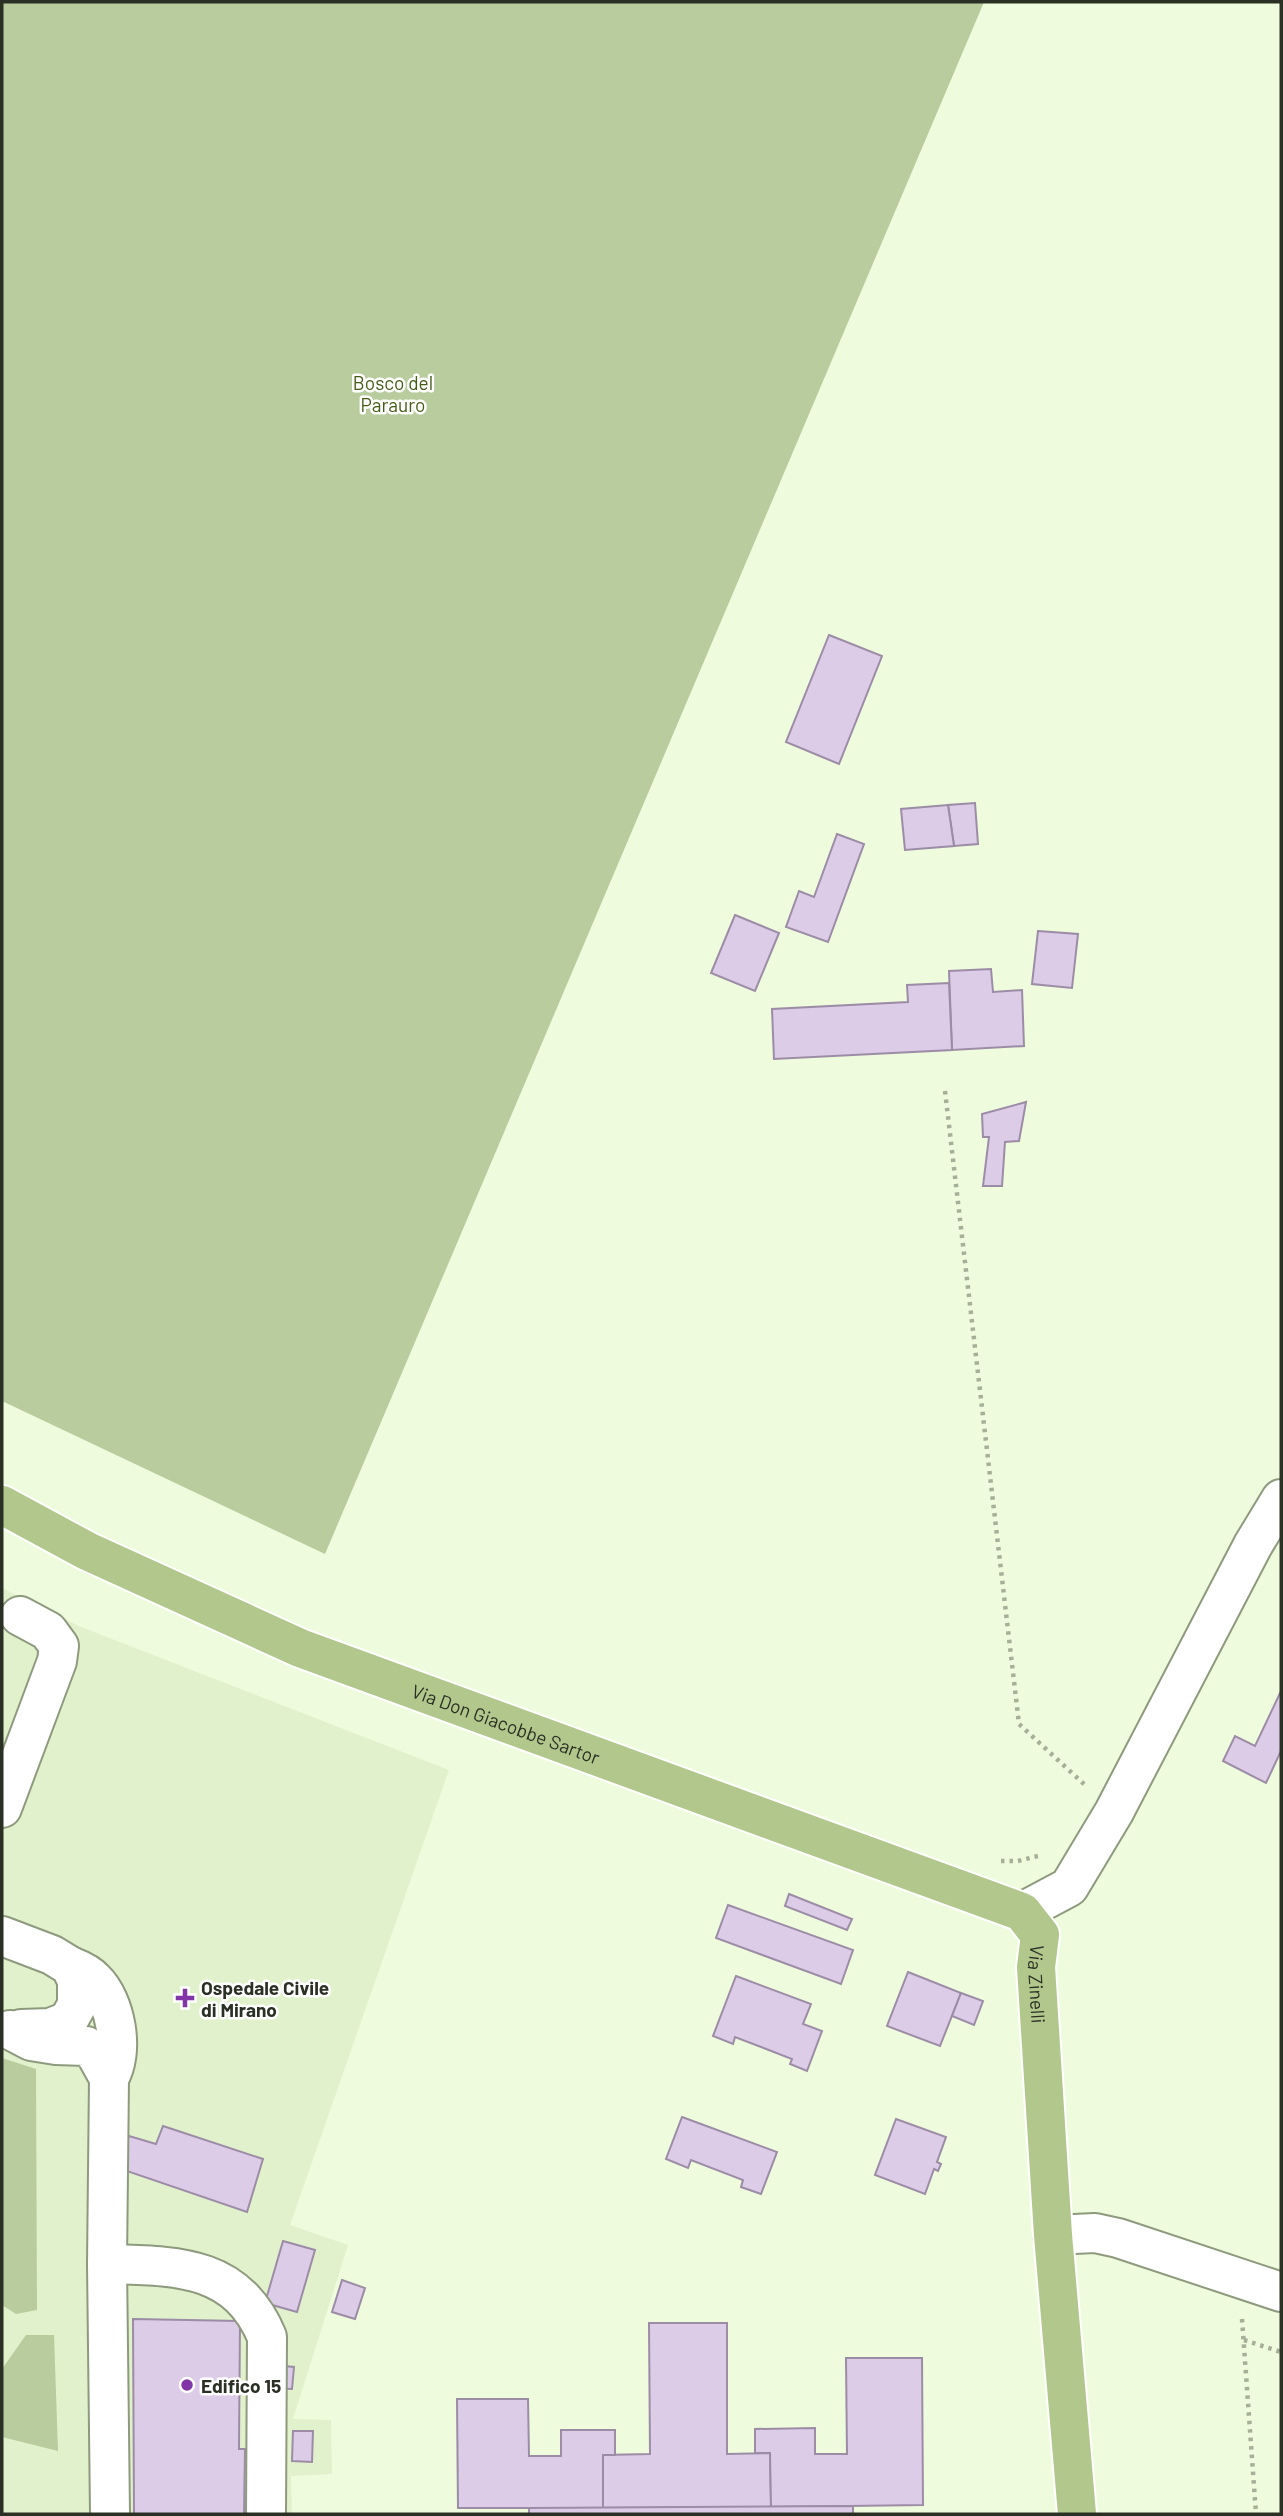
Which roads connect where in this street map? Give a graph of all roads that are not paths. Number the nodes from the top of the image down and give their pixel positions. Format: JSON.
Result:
{"nodes":[{"id":1,"x":1281,"y":1499,"type":"edge"},
{"id":2,"x":2,"y":1505,"type":"edge"},
{"id":3,"x":20,"y":1616,"type":"dead end"},
{"id":4,"x":2,"y":1808,"type":"edge"},
{"id":5,"x":1022,"y":1912,"type":"junction"},
{"id":6,"x":2,"y":1936,"type":"edge"},
{"id":7,"x":70,"y":1966,"type":"junction"},
{"id":8,"x":6,"y":2028,"type":"edge"},
{"id":9,"x":109,"y":2078,"type":"junction"},
{"id":10,"x":1053,"y":2235,"type":"junction"},
{"id":11,"x":107,"y":2264,"type":"junction"},
{"id":12,"x":1281,"y":2292,"type":"edge"},
{"id":13,"x":110,"y":2514,"type":"edge"},
{"id":14,"x":266,"y":2514,"type":"edge"},
{"id":15,"x":1077,"y":2514,"type":"edge"}],
"edges":[{"from":1,"to":5,"type":"street"},
{"from":2,"to":5,"type":"main road","name":"Via Don Giacobbe Sartor"},
{"from":3,"to":4,"type":"street"},
{"from":5,"to":10,"type":"main road","name":"Via Zinelli"},
{"from":6,"to":7,"type":"street"},
{"from":7,"to":8,"type":"street"},
{"from":7,"to":9,"type":"street"},
{"from":8,"to":9,"type":"street"},
{"from":9,"to":11,"type":"street"},
{"from":10,"to":12,"type":"street"},
{"from":10,"to":15,"type":"main road","name":"Via Zinelli"},
{"from":11,"to":13,"type":"street"},
{"from":11,"to":14,"type":"street"}]}
